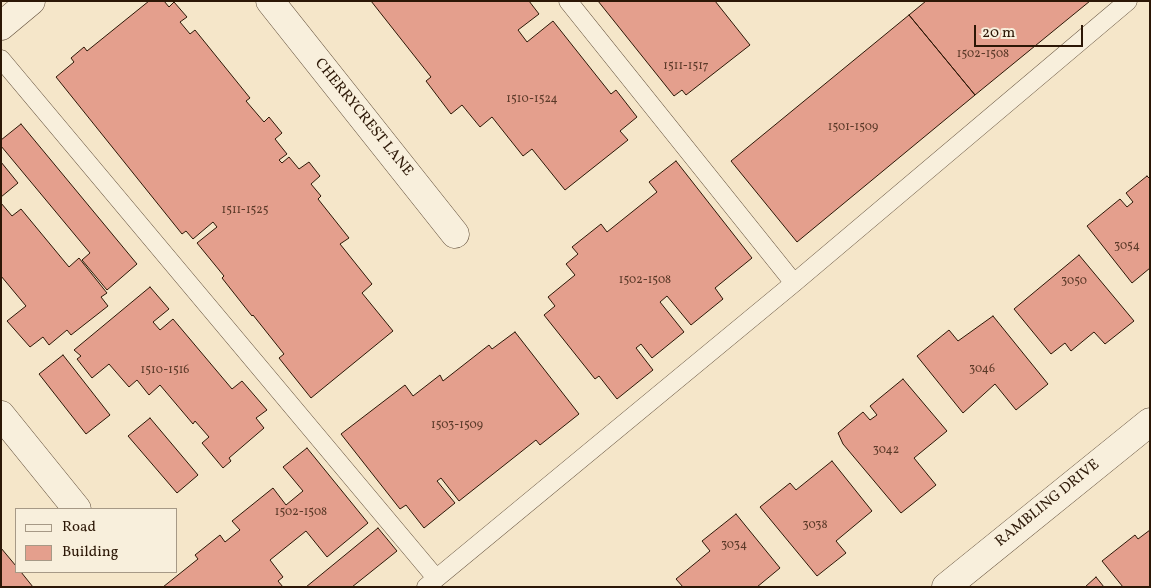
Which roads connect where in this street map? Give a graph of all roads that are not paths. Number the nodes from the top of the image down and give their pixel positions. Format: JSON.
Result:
{"nodes":[{"id":1,"x":31,"y":1,"type":"edge"},
{"id":2,"x":270,"y":1,"type":"edge"},
{"id":3,"x":568,"y":1,"type":"edge"},
{"id":4,"x":1128,"y":1,"type":"edge"},
{"id":5,"x":1,"y":26,"type":"edge"},
{"id":6,"x":1,"y":59,"type":"edge"},
{"id":7,"x":455,"y":234,"type":"dead end"},
{"id":8,"x":794,"y":283,"type":"junction"},
{"id":9,"x":1,"y":415,"type":"edge"},
{"id":10,"x":1150,"y":422,"type":"edge"},
{"id":11,"x":76,"y":508,"type":"edge"},
{"id":12,"x":431,"y":582,"type":"edge"},
{"id":13,"x":946,"y":587,"type":"edge"}],
"edges":[{"from":1,"to":5,"type":"street"},
{"from":2,"to":7,"type":"street","name":"CHERRYCREST LANE"},
{"from":3,"to":8,"type":"lane"},
{"from":4,"to":8,"type":"lane"},
{"from":6,"to":12,"type":"lane"},
{"from":8,"to":12,"type":"lane"},
{"from":9,"to":11,"type":"street"},
{"from":10,"to":13,"type":"street","name":"RAMBLING DRIVE"}]}
